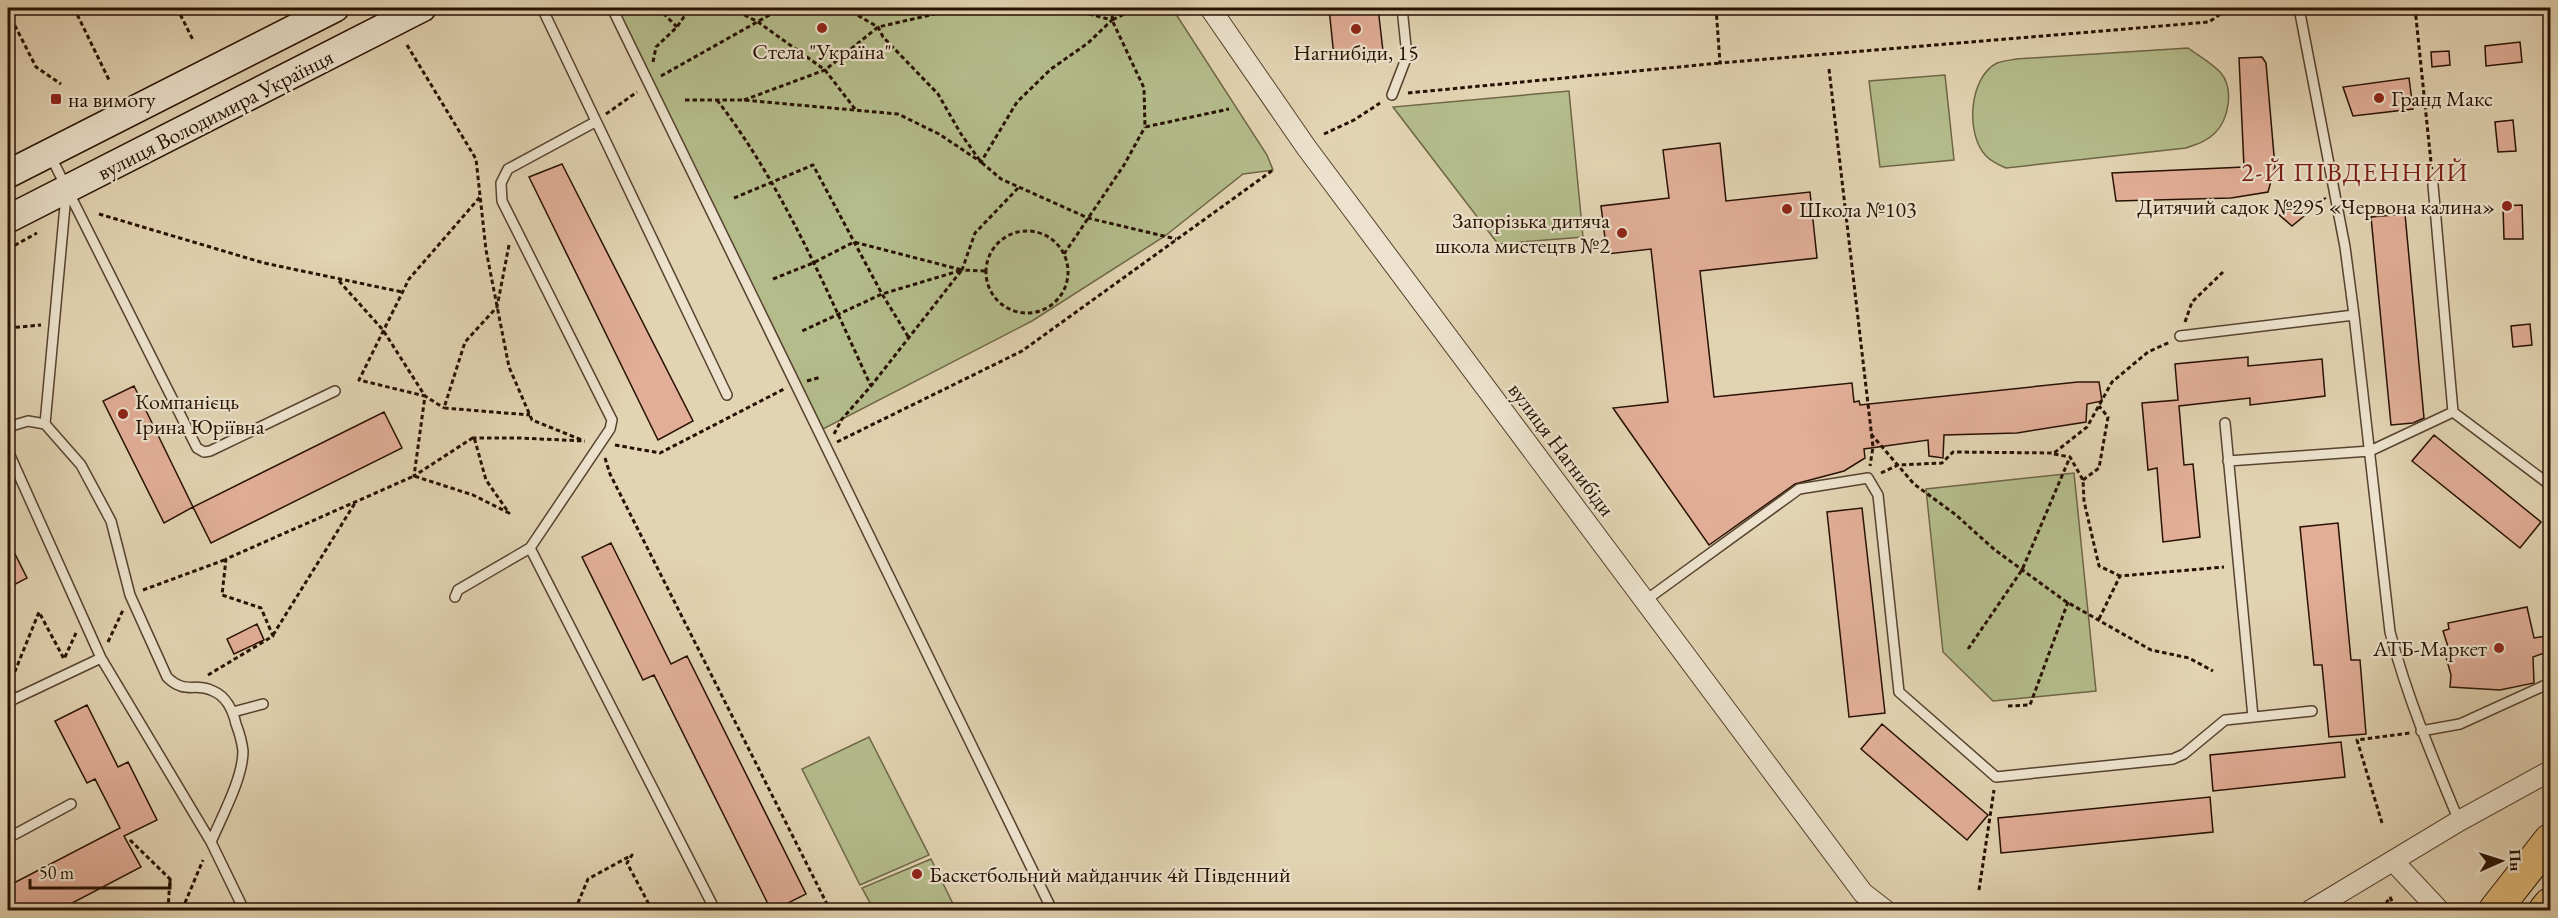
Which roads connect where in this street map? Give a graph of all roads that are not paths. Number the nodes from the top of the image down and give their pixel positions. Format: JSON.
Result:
{"nodes":[{"id":1,"x":331,"y":8,"type":"edge"},
{"id":2,"x":422,"y":8,"type":"edge"},
{"id":3,"x":542,"y":8,"type":"edge"},
{"id":4,"x":612,"y":8,"type":"edge"},
{"id":5,"x":1210,"y":8,"type":"edge"},
{"id":6,"x":1402,"y":8,"type":"edge"},
{"id":7,"x":2299,"y":8,"type":"edge"},
{"id":8,"x":1392,"y":95,"type":"road end"},
{"id":9,"x":595,"y":122,"type":"junction"},
{"id":10,"x":49,"y":153,"type":"junction"},
{"id":11,"x":8,"y":174,"type":"edge"},
{"id":12,"x":2433,"y":186,"type":"road end"},
{"id":13,"x":67,"y":190,"type":"junction"},
{"id":14,"x":8,"y":219,"type":"edge"},
{"id":15,"x":2354,"y":315,"type":"junction"},
{"id":16,"x":2180,"y":336,"type":"road end"},
{"id":17,"x":335,"y":391,"type":"dead end"},
{"id":18,"x":727,"y":395,"type":"dead end"},
{"id":19,"x":2453,"y":412,"type":"junction"},
{"id":20,"x":2225,"y":423,"type":"dead end"},
{"id":21,"x":45,"y":424,"type":"junction"},
{"id":22,"x":8,"y":427,"type":"edge"},
{"id":23,"x":8,"y":451,"type":"edge"},
{"id":24,"x":2370,"y":451,"type":"junction"},
{"id":25,"x":2228,"y":461,"type":"junction"},
{"id":26,"x":2550,"y":485,"type":"edge"},
{"id":27,"x":530,"y":548,"type":"junction"},
{"id":28,"x":455,"y":597,"type":"dead end"},
{"id":29,"x":1646,"y":600,"type":"junction"},
{"id":30,"x":101,"y":657,"type":"junction"},
{"id":31,"x":2550,"y":683,"type":"edge"},
{"id":32,"x":8,"y":702,"type":"edge"},
{"id":33,"x":263,"y":704,"type":"dead end"},
{"id":34,"x":2312,"y":711,"type":"dead end"},
{"id":35,"x":233,"y":712,"type":"junction"},
{"id":36,"x":2253,"y":717,"type":"junction"},
{"id":37,"x":2421,"y":731,"type":"junction"},
{"id":38,"x":2550,"y":771,"type":"edge"},
{"id":39,"x":71,"y":804,"type":"dead end"},
{"id":40,"x":2459,"y":821,"type":"junction"},
{"id":41,"x":8,"y":838,"type":"edge"},
{"id":42,"x":2550,"y":840,"type":"edge"},
{"id":43,"x":211,"y":842,"type":"junction"},
{"id":44,"x":2394,"y":862,"type":"junction"},
{"id":45,"x":2550,"y":904,"type":"edge"},
{"id":46,"x":244,"y":910,"type":"edge"},
{"id":47,"x":715,"y":910,"type":"edge"},
{"id":48,"x":1052,"y":910,"type":"edge"},
{"id":49,"x":1885,"y":910,"type":"edge"},
{"id":50,"x":2311,"y":910,"type":"edge"},
{"id":51,"x":2439,"y":910,"type":"edge"},
{"id":52,"x":2494,"y":910,"type":"edge"},
{"id":53,"x":2545,"y":910,"type":"edge"}],
"edges":[{"from":1,"to":10,"type":"street","name":"вулиця Володимира Українця"},
{"from":2,"to":13,"type":"street","name":"вулиця Володимира Українця"},
{"from":3,"to":9,"type":"lane"},
{"from":4,"to":48,"type":"lane"},
{"from":5,"to":29,"type":"street","name":"вулиця Нагнибіди"},
{"from":6,"to":8,"type":"lane"},
{"from":7,"to":15,"type":"lane"},
{"from":9,"to":18,"type":"lane"},
{"from":9,"to":27,"type":"lane"},
{"from":10,"to":11,"type":"street","name":"вулиця Володимира Українця"},
{"from":10,"to":13,"type":"lane"},
{"from":12,"to":19,"type":"lane"},
{"from":13,"to":14,"type":"street","name":"вулиця Володимира Українця"},
{"from":13,"to":17,"type":"lane"},
{"from":13,"to":21,"type":"lane"},
{"from":15,"to":16,"type":"lane"},
{"from":15,"to":24,"type":"lane"},
{"from":19,"to":24,"type":"lane"},
{"from":19,"to":26,"type":"lane"},
{"from":20,"to":25,"type":"lane"},
{"from":21,"to":22,"type":"lane"},
{"from":21,"to":35,"type":"lane"},
{"from":23,"to":30,"type":"lane"},
{"from":24,"to":25,"type":"lane"},
{"from":24,"to":37,"type":"lane"},
{"from":25,"to":36,"type":"lane"},
{"from":27,"to":28,"type":"lane"},
{"from":27,"to":47,"type":"lane"},
{"from":29,"to":36,"type":"lane"},
{"from":29,"to":49,"type":"street","name":"вулиця Нагнибіди"},
{"from":30,"to":32,"type":"lane"},
{"from":30,"to":43,"type":"lane"},
{"from":31,"to":37,"type":"lane"},
{"from":33,"to":35,"type":"lane"},
{"from":34,"to":36,"type":"lane"},
{"from":35,"to":43,"type":"lane"},
{"from":37,"to":40,"type":"lane"},
{"from":38,"to":40,"type":"street"},
{"from":39,"to":41,"type":"lane"},
{"from":40,"to":44,"type":"street"},
{"from":42,"to":52,"type":"main road"},
{"from":43,"to":46,"type":"lane"},
{"from":44,"to":50,"type":"street"},
{"from":44,"to":51,"type":"street"},
{"from":45,"to":53,"type":"main road"}]}
